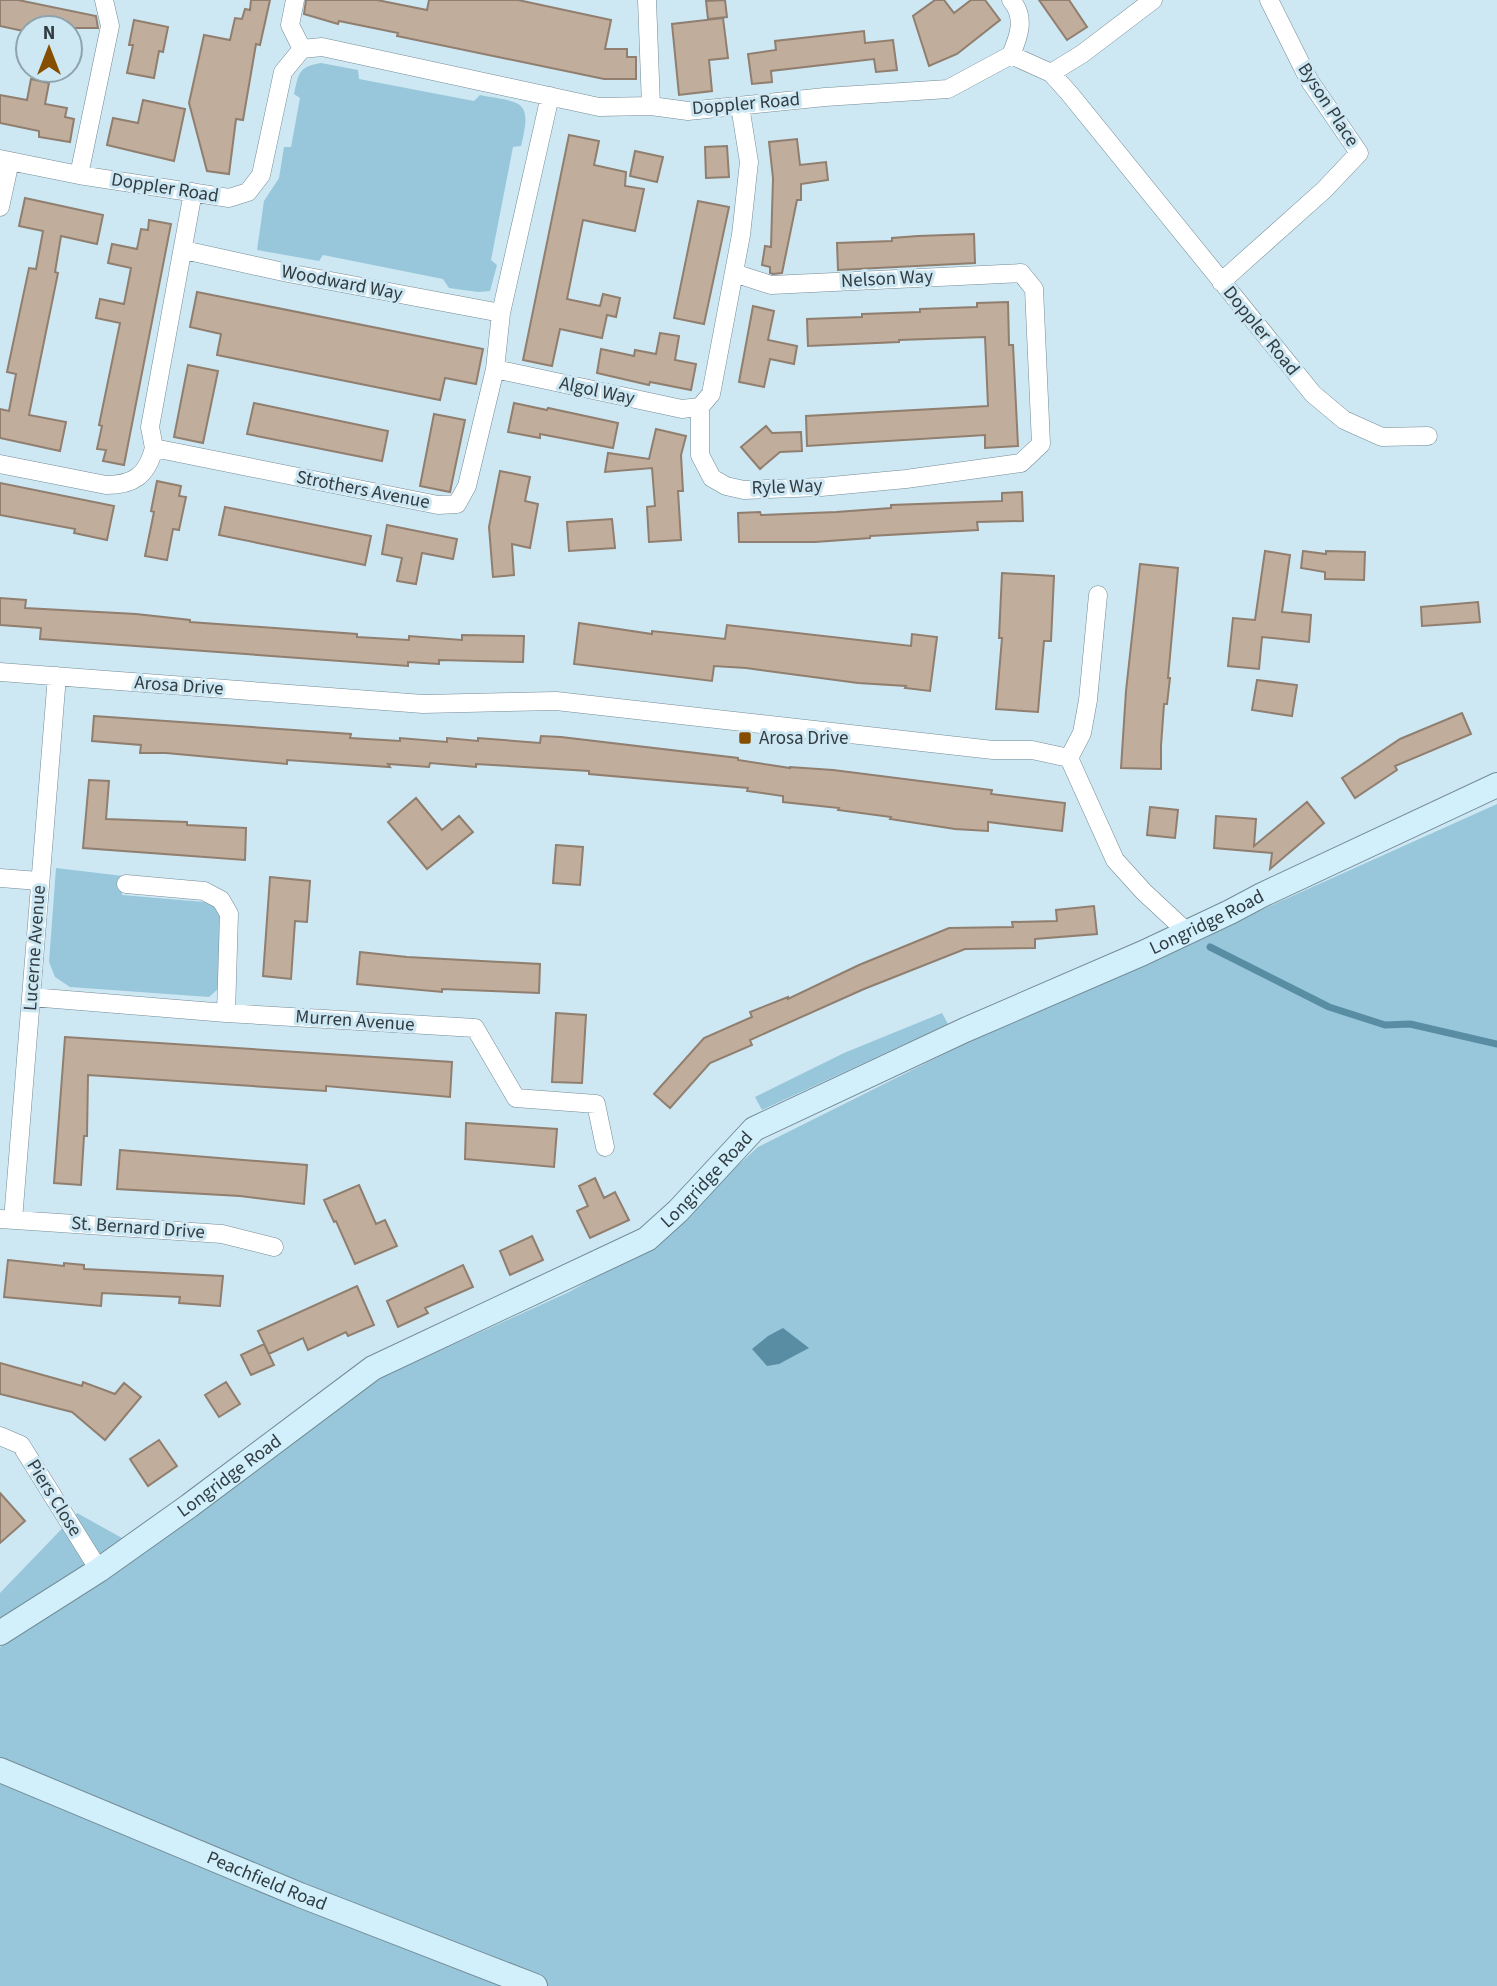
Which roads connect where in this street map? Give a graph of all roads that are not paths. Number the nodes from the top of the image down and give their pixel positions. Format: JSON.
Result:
{"nodes":[{"id":1,"x":104,"y":0,"type":"edge"},
{"id":2,"x":295,"y":0,"type":"edge"},
{"id":3,"x":647,"y":0,"type":"edge"},
{"id":4,"x":1011,"y":0,"type":"edge"},
{"id":5,"x":1153,"y":0,"type":"edge"},
{"id":6,"x":1269,"y":0,"type":"edge"},
{"id":7,"x":302,"y":49,"type":"junction"},
{"id":8,"x":1011,"y":55,"type":"junction"},
{"id":9,"x":1051,"y":73,"type":"junction"},
{"id":10,"x":550,"y":96,"type":"junction"},
{"id":11,"x":651,"y":106,"type":"junction"},
{"id":12,"x":740,"y":106,"type":"junction"},
{"id":13,"x":5,"y":160,"type":"edge"},
{"id":14,"x":79,"y":175,"type":"junction"},
{"id":15,"x":193,"y":192,"type":"junction"},
{"id":16,"x":0,"y":207,"type":"edge"},
{"id":17,"x":184,"y":250,"type":"junction"},
{"id":18,"x":734,"y":273,"type":"junction"},
{"id":19,"x":1222,"y":282,"type":"junction"},
{"id":20,"x":1034,"y":289,"type":"joint"},
{"id":21,"x":501,"y":313,"type":"junction"},
{"id":22,"x":495,"y":369,"type":"junction"},
{"id":23,"x":700,"y":407,"type":"junction"},
{"id":24,"x":1428,"y":436,"type":"dead end"},
{"id":25,"x":154,"y":448,"type":"junction"},
{"id":26,"x":0,"y":464,"type":"edge"},
{"id":27,"x":1098,"y":595,"type":"dead end"},
{"id":28,"x":0,"y":672,"type":"edge"},
{"id":29,"x":57,"y":676,"type":"junction"},
{"id":30,"x":1069,"y":758,"type":"junction"},
{"id":31,"x":1497,"y":785,"type":"edge"},
{"id":32,"x":0,"y":878,"type":"edge"},
{"id":33,"x":39,"y":881,"type":"junction"},
{"id":34,"x":126,"y":884,"type":"dead end"},
{"id":35,"x":1187,"y":932,"type":"junction"},
{"id":36,"x":31,"y":997,"type":"junction"},
{"id":37,"x":226,"y":1013,"type":"junction"},
{"id":38,"x":605,"y":1147,"type":"dead end"},
{"id":39,"x":6,"y":1219,"type":"edge"},
{"id":40,"x":274,"y":1247,"type":"dead end"},
{"id":41,"x":0,"y":1436,"type":"edge"},
{"id":42,"x":99,"y":1570,"type":"junction"},
{"id":43,"x":0,"y":1633,"type":"edge"},
{"id":44,"x":0,"y":1770,"type":"edge"},
{"id":45,"x":536,"y":1986,"type":"edge"}],
"edges":[{"from":1,"to":14,"type":"street"},
{"from":2,"to":7,"type":"street"},
{"from":3,"to":11,"type":"street"},
{"from":4,"to":8,"type":"street"},
{"from":5,"to":9,"type":"street"},
{"from":6,"to":19,"type":"street","name":"Byson Place"},
{"from":7,"to":10,"type":"street","name":"Doppler Road"},
{"from":7,"to":15,"type":"street","name":"Doppler Road"},
{"from":8,"to":9,"type":"street","name":"Doppler Road"},
{"from":8,"to":12,"type":"street","name":"Doppler Road"},
{"from":9,"to":19,"type":"street","name":"Doppler Road"},
{"from":10,"to":11,"type":"street","name":"Doppler Road"},
{"from":10,"to":21,"type":"street","name":"Strothers Avenue"},
{"from":11,"to":12,"type":"street","name":"Doppler Road"},
{"from":12,"to":18,"type":"street","name":"Ryle Way"},
{"from":13,"to":14,"type":"street","name":"Doppler Road"},
{"from":13,"to":16,"type":"street"},
{"from":14,"to":15,"type":"street","name":"Doppler Road"},
{"from":15,"to":17,"type":"street"},
{"from":17,"to":21,"type":"street","name":"Woodward Way"},
{"from":17,"to":25,"type":"street"},
{"from":18,"to":20,"type":"street","name":"Nelson Way"},
{"from":18,"to":23,"type":"street","name":"Ryle Way"},
{"from":19,"to":24,"type":"street","name":"Doppler Road"},
{"from":20,"to":23,"type":"street","name":"Ryle Way"},
{"from":21,"to":22,"type":"street","name":"Strothers Avenue"},
{"from":22,"to":23,"type":"street","name":"Algol Way"},
{"from":22,"to":25,"type":"street","name":"Strothers Avenue"},
{"from":25,"to":26,"type":"street"},
{"from":27,"to":30,"type":"street"},
{"from":28,"to":29,"type":"street","name":"Arosa Drive"},
{"from":29,"to":30,"type":"street","name":"Arosa Drive"},
{"from":29,"to":33,"type":"street","name":"Lucerne Avenue"},
{"from":30,"to":35,"type":"street"},
{"from":31,"to":35,"type":"street","name":"Longridge Road"},
{"from":32,"to":33,"type":"street"},
{"from":33,"to":36,"type":"street","name":"Lucerne Avenue"},
{"from":34,"to":37,"type":"street"},
{"from":35,"to":42,"type":"street","name":"Longridge Road"},
{"from":36,"to":37,"type":"street","name":"Murren Avenue"},
{"from":36,"to":39,"type":"street","name":"Lucerne Avenue"},
{"from":37,"to":38,"type":"street","name":"Murren Avenue"},
{"from":39,"to":40,"type":"street","name":"St. Bernard Drive"},
{"from":41,"to":42,"type":"street","name":"Piers Close"},
{"from":42,"to":43,"type":"street","name":"Longridge Road"},
{"from":44,"to":45,"type":"street","name":"Peachfield Road"}]}
